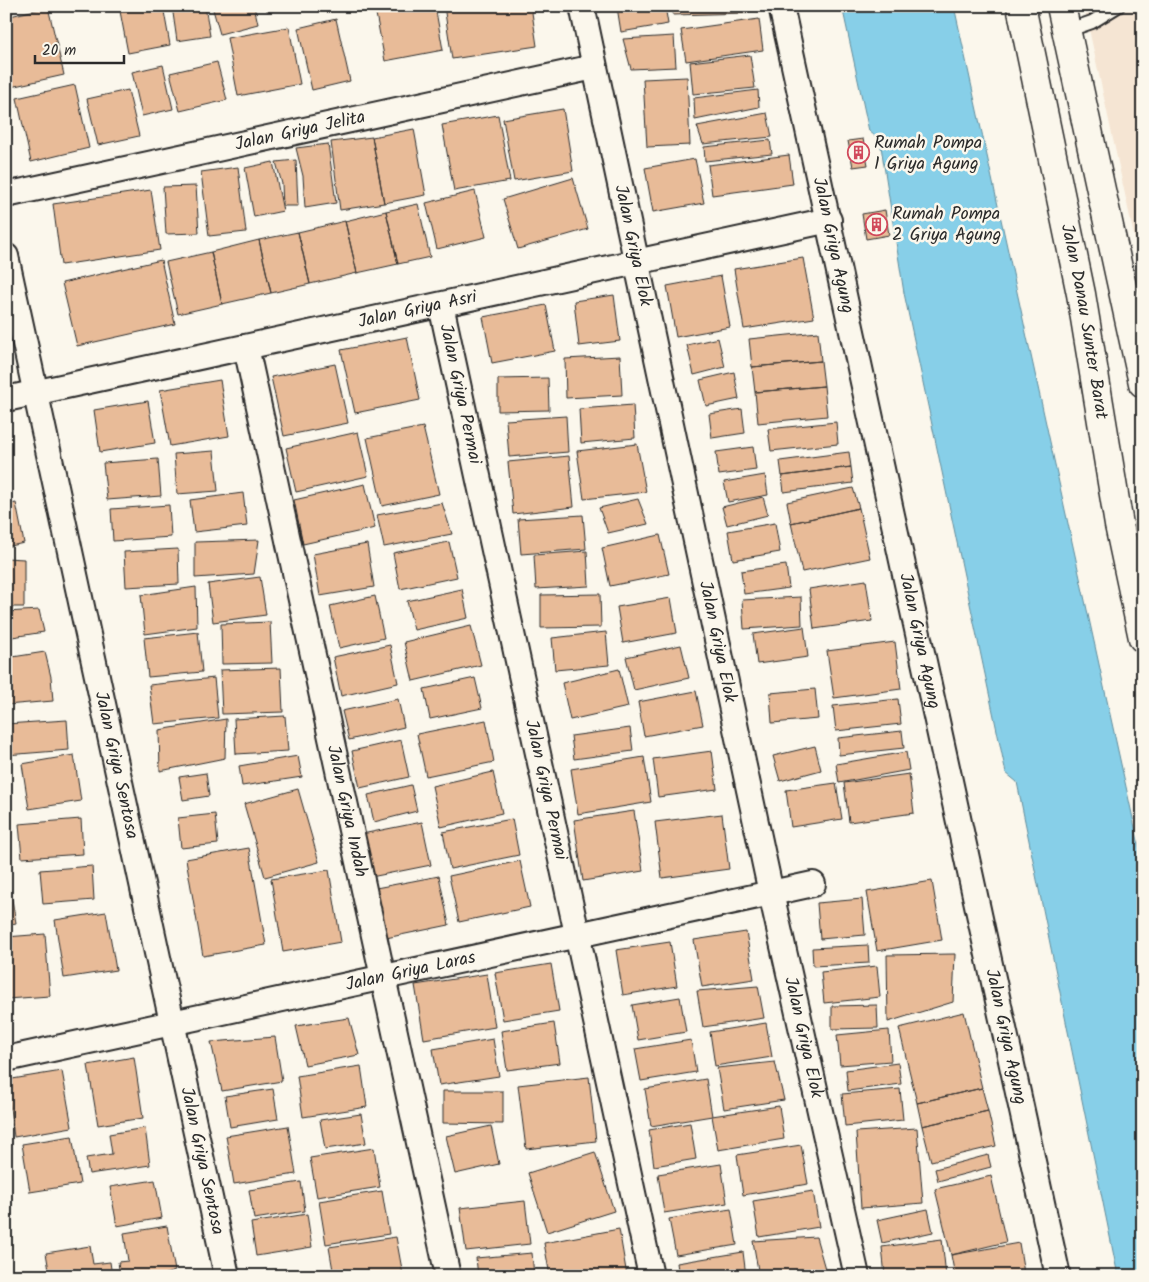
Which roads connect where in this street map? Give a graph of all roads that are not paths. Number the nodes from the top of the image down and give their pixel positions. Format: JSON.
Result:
{"nodes":[{"id":1,"x":582,"y":6,"type":"edge"},
{"id":2,"x":781,"y":6,"type":"edge"},
{"id":3,"x":1021,"y":6,"type":"edge"},
{"id":4,"x":1118,"y":6,"type":"edge"},
{"id":5,"x":1064,"y":19,"type":"edge"},
{"id":6,"x":594,"y":67,"type":"junction"},
{"id":7,"x":6,"y":195,"type":"edge"},
{"id":8,"x":829,"y":220,"type":"junction"},
{"id":9,"x":6,"y":256,"type":"edge"},
{"id":10,"x":637,"y":262,"type":"junction"},
{"id":11,"x":440,"y":304,"type":"junction"},
{"id":12,"x":246,"y":347,"type":"junction"},
{"id":13,"x":1143,"y":383,"type":"edge"},
{"id":14,"x":36,"y":393,"type":"junction"},
{"id":15,"x":6,"y":399,"type":"edge"},
{"id":16,"x":1143,"y":638,"type":"edge"},
{"id":17,"x":813,"y":884,"type":"dead end"},
{"id":18,"x":771,"y":893,"type":"junction"},
{"id":19,"x":577,"y":935,"type":"junction"},
{"id":20,"x":383,"y":977,"type":"junction"},
{"id":21,"x":172,"y":1023,"type":"junction"},
{"id":22,"x":6,"y":1059,"type":"edge"},
{"id":23,"x":227,"y":1276,"type":"edge"},
{"id":24,"x":448,"y":1276,"type":"edge"},
{"id":25,"x":651,"y":1276,"type":"edge"},
{"id":26,"x":857,"y":1276,"type":"edge"},
{"id":27,"x":1058,"y":1276,"type":"edge"}],
"edges":[{"from":1,"to":6,"type":"street","name":"Jalan Griya Elok"},
{"from":2,"to":8,"type":"street","name":"Jalan Griya Agung"},
{"from":3,"to":16,"type":"main road","name":"Jalan Danau Sunter Barat"},
{"from":4,"to":5,"type":"lane"},
{"from":5,"to":13,"type":"main road"},
{"from":6,"to":7,"type":"street","name":"Jalan Griya Jelita"},
{"from":6,"to":10,"type":"street","name":"Jalan Griya Elok"},
{"from":8,"to":10,"type":"street","name":"Jalan Griya Asri"},
{"from":8,"to":27,"type":"street","name":"Jalan Griya Agung"},
{"from":9,"to":14,"type":"street","name":"Jalan Griya Sentosa"},
{"from":10,"to":11,"type":"street","name":"Jalan Griya Asri"},
{"from":10,"to":18,"type":"street","name":"Jalan Griya Elok"},
{"from":11,"to":12,"type":"street","name":"Jalan Griya Asri"},
{"from":11,"to":19,"type":"street","name":"Jalan Griya Permai"},
{"from":12,"to":14,"type":"street","name":"Jalan Griya Asri"},
{"from":12,"to":20,"type":"street","name":"Jalan Griya Indah"},
{"from":14,"to":15,"type":"street","name":"Jalan Griya Asri"},
{"from":14,"to":21,"type":"street","name":"Jalan Griya Sentosa"},
{"from":17,"to":18,"type":"street","name":"Jalan Griya Laras"},
{"from":18,"to":19,"type":"street","name":"Jalan Griya Laras"},
{"from":18,"to":26,"type":"street","name":"Jalan Griya Elok"},
{"from":19,"to":20,"type":"street","name":"Jalan Griya Laras"},
{"from":19,"to":25,"type":"street","name":"Jalan Griya Permai"},
{"from":20,"to":21,"type":"street","name":"Jalan Griya Laras"},
{"from":20,"to":24,"type":"street","name":"Jalan Griya Indah"},
{"from":21,"to":22,"type":"street","name":"Jalan Griya Laras"},
{"from":21,"to":23,"type":"street","name":"Jalan Griya Sentosa"}]}
